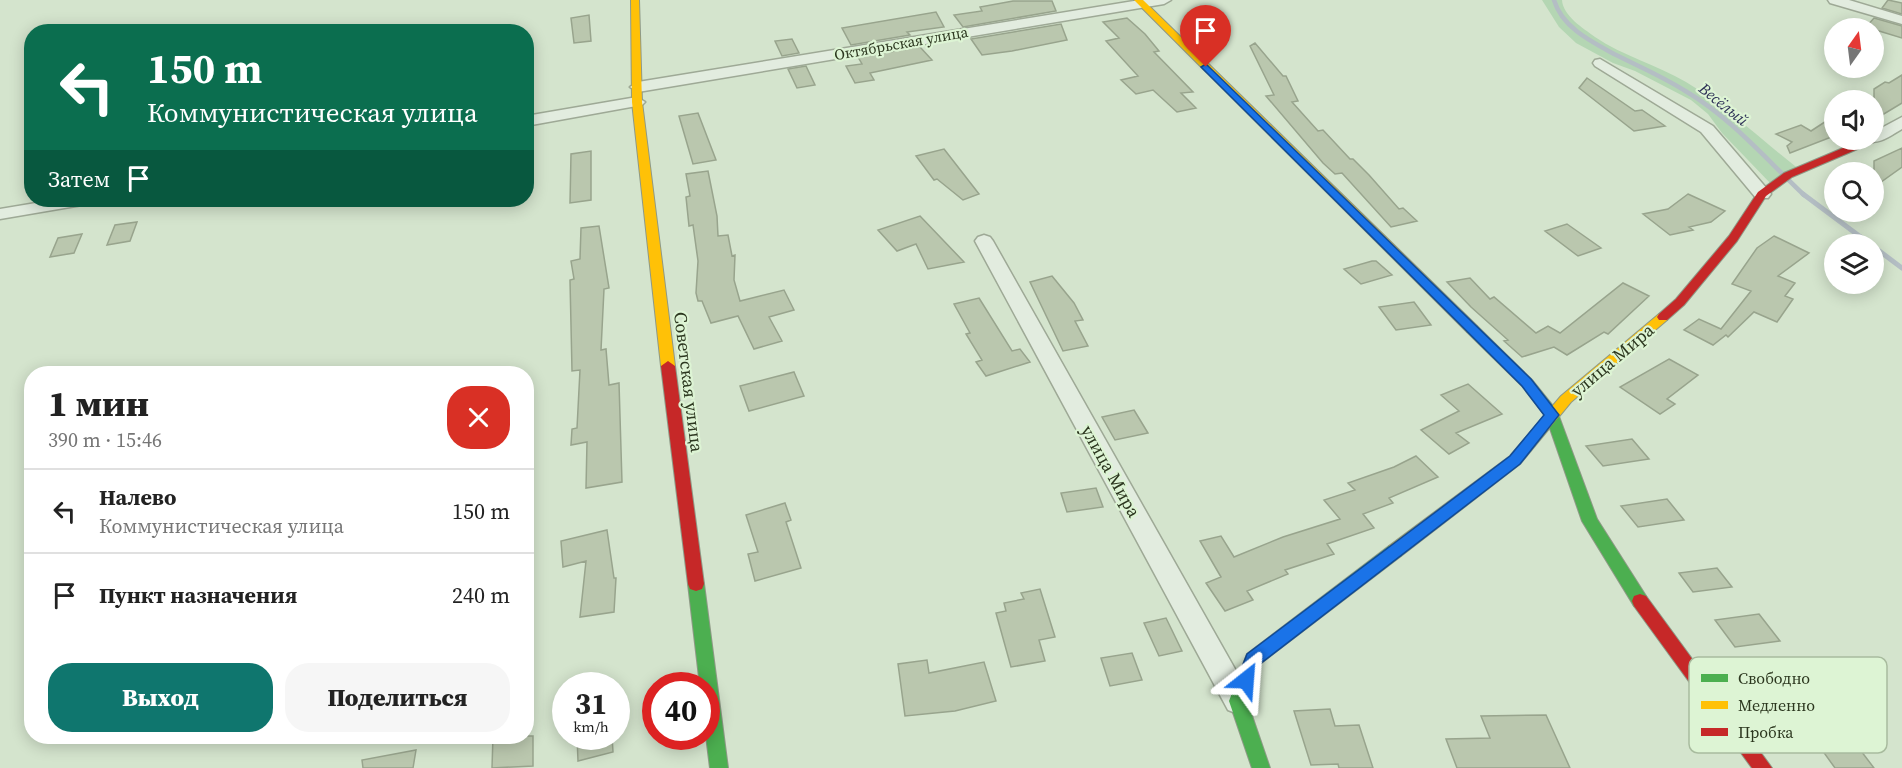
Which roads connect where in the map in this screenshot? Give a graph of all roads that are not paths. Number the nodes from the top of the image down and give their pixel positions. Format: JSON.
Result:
{"nodes":[{"id":1,"x":635,"y":0,"type":"edge"},
{"id":2,"x":1164,"y":0,"type":"edge"},
{"id":3,"x":1835,"y":0,"type":"edge"},
{"id":4,"x":1139,"y":2,"type":"edge"},
{"id":5,"x":1902,"y":20,"type":"edge"},
{"id":6,"x":1600,"y":63,"type":"dead end"},
{"id":7,"x":637,"y":94,"type":"junction"},
{"id":8,"x":534,"y":119,"type":"edge"},
{"id":9,"x":1902,"y":122,"type":"edge"},
{"id":10,"x":1884,"y":133,"type":"edge"},
{"id":11,"x":1884,"y":138,"type":"edge"},
{"id":12,"x":1902,"y":139,"type":"edge"},
{"id":13,"x":1848,"y":150,"type":"edge"},
{"id":14,"x":1762,"y":194,"type":"junction"},
{"id":15,"x":41,"y":207,"type":"edge"},
{"id":16,"x":0,"y":214,"type":"edge"},
{"id":17,"x":984,"y":241,"type":"dead end"},
{"id":18,"x":1552,"y":415,"type":"junction"},
{"id":19,"x":1689,"y":668,"type":"edge"},
{"id":20,"x":1238,"y":701,"type":"junction"},
{"id":21,"x":1752,"y":753,"type":"edge"},
{"id":22,"x":719,"y":768,"type":"edge"},
{"id":23,"x":1261,"y":768,"type":"edge"},
{"id":24,"x":1763,"y":768,"type":"edge"}],
"edges":[{"from":1,"to":7,"type":"street","name":"Советская улица"},
{"from":2,"to":4,"type":"street","name":"Октябрьская улица"},
{"from":3,"to":5,"type":"street"},
{"from":4,"to":7,"type":"street","name":"Октябрьская улица"},
{"from":4,"to":18,"type":"street"},
{"from":6,"to":14,"type":"street"},
{"from":7,"to":8,"type":"street","name":"Октябрьская улица"},
{"from":7,"to":22,"type":"street","name":"Советская улица"},
{"from":9,"to":10,"type":"street","name":"улица Мира"},
{"from":11,"to":12,"type":"street"},
{"from":13,"to":14,"type":"street","name":"улица Мира"},
{"from":14,"to":18,"type":"street","name":"улица Мира"},
{"from":15,"to":16,"type":"street"},
{"from":17,"to":20,"type":"street","name":"улица Мира"},
{"from":18,"to":19,"type":"street"},
{"from":18,"to":20,"type":"street","name":"улица Мира"},
{"from":20,"to":23,"type":"street","name":"улица Мира"},
{"from":21,"to":24,"type":"street"}]}
